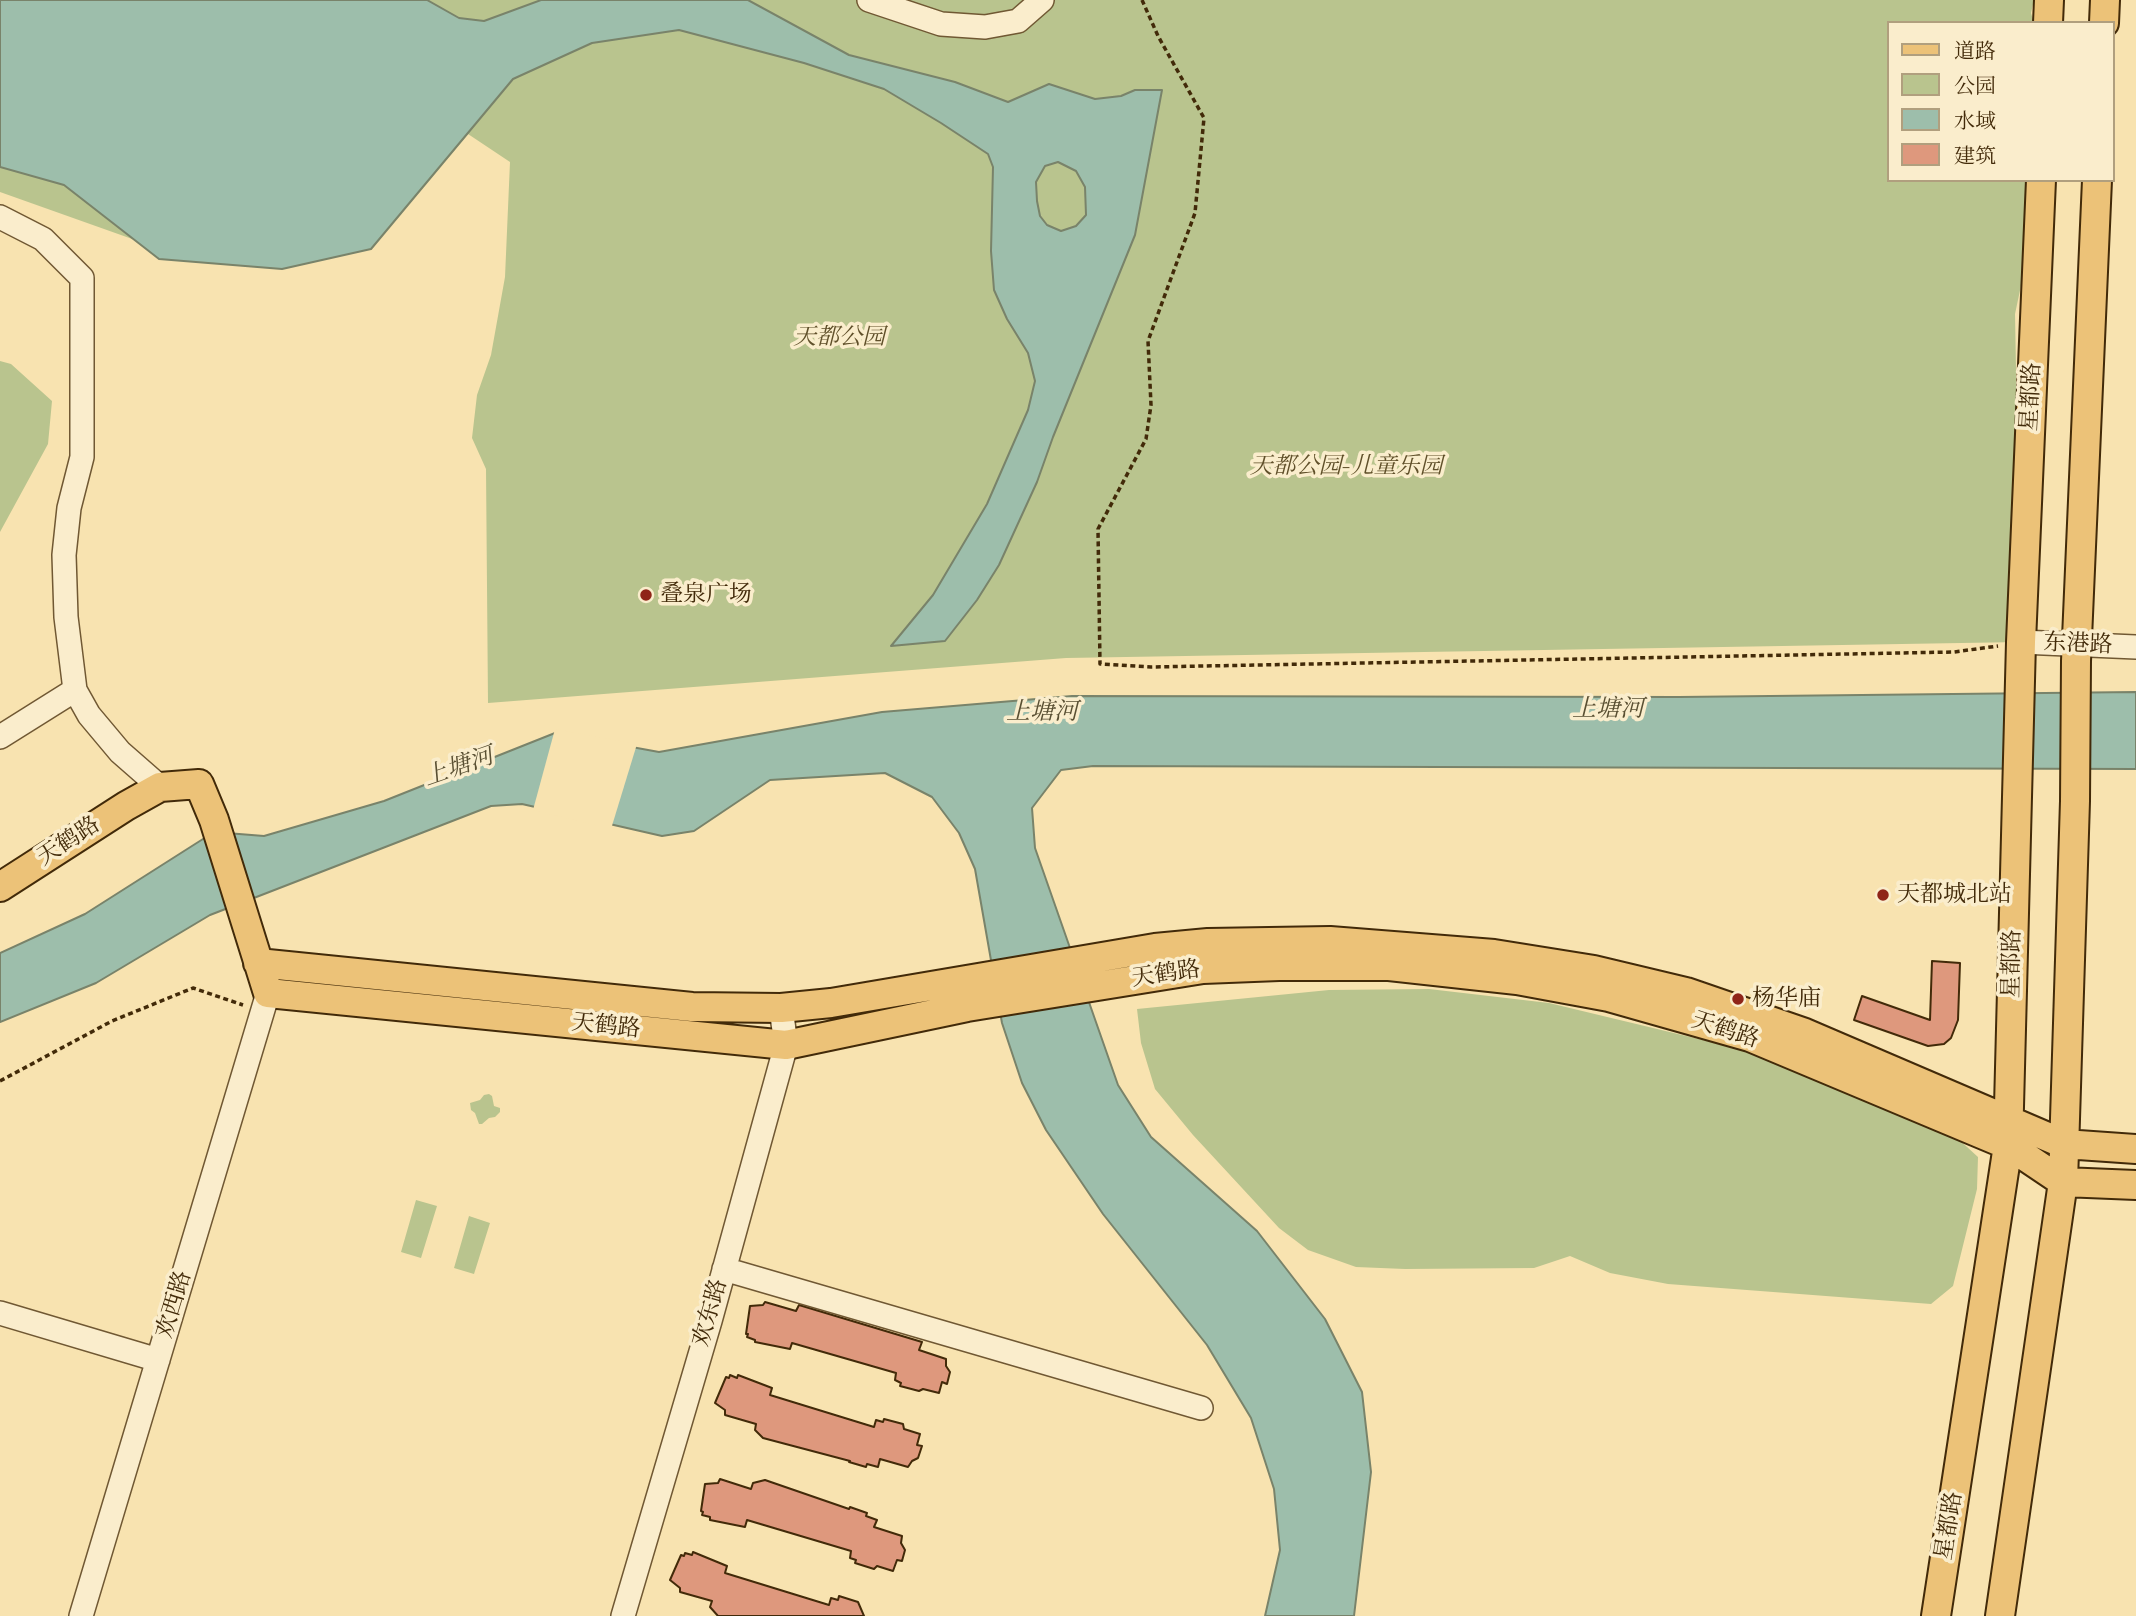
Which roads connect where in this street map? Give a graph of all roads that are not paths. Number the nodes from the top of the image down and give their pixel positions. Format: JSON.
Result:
{"nodes":[{"id":1,"x":869,"y":0,"type":"edge"},
{"id":2,"x":1042,"y":0,"type":"edge"},
{"id":3,"x":2049,"y":0,"type":"edge"},
{"id":4,"x":2105,"y":0,"type":"edge"},
{"id":5,"x":2048,"y":21,"type":"edge"},
{"id":6,"x":2104,"y":21,"type":"edge"},
{"id":7,"x":2041,"y":182,"type":"edge"},
{"id":8,"x":2097,"y":182,"type":"edge"},
{"id":9,"x":0,"y":217,"type":"edge"},
{"id":10,"x":2136,"y":647,"type":"edge"},
{"id":11,"x":2021,"y":650,"type":"junction"},
{"id":12,"x":2076,"y":653,"type":"junction"},
{"id":13,"x":75,"y":690,"type":"junction"},
{"id":14,"x":0,"y":737,"type":"edge"},
{"id":15,"x":160,"y":787,"type":"junction"},
{"id":16,"x":0,"y":887,"type":"edge"},
{"id":17,"x":258,"y":963,"type":"junction"},
{"id":18,"x":963,"y":995,"type":"junction"},
{"id":19,"x":265,"y":1002,"type":"junction"},
{"id":20,"x":781,"y":1009,"type":"junction"},
{"id":21,"x":786,"y":1045,"type":"junction"},
{"id":22,"x":2008,"y":1132,"type":"junction"},
{"id":23,"x":2064,"y":1144,"type":"junction"},
{"id":24,"x":2136,"y":1149,"type":"edge"},
{"id":25,"x":2063,"y":1182,"type":"junction"},
{"id":26,"x":2136,"y":1185,"type":"edge"},
{"id":27,"x":724,"y":1269,"type":"junction"},
{"id":28,"x":0,"y":1313,"type":"edge"},
{"id":29,"x":158,"y":1360,"type":"junction"},
{"id":30,"x":1201,"y":1409,"type":"dead end"},
{"id":31,"x":81,"y":1616,"type":"edge"},
{"id":32,"x":623,"y":1616,"type":"edge"},
{"id":33,"x":1936,"y":1616,"type":"edge"},
{"id":34,"x":2000,"y":1616,"type":"edge"}],
"edges":[{"from":1,"to":2,"type":"street"},
{"from":3,"to":5,"type":"main road"},
{"from":4,"to":6,"type":"main road"},
{"from":7,"to":11,"type":"main road","name":"星都路"},
{"from":8,"to":12,"type":"main road"},
{"from":9,"to":13,"type":"street"},
{"from":10,"to":12,"type":"street","name":"东港路"},
{"from":11,"to":12,"type":"street","name":"东港路"},
{"from":11,"to":22,"type":"main road","name":"星都路"},
{"from":12,"to":23,"type":"main road"},
{"from":13,"to":14,"type":"street"},
{"from":13,"to":15,"type":"street"},
{"from":15,"to":16,"type":"main road","name":"天鹤路"},
{"from":15,"to":17,"type":"main road","name":"天鹤路"},
{"from":17,"to":19,"type":"main road","name":"天鹤路"},
{"from":17,"to":20,"type":"main road","name":"天鹤路"},
{"from":18,"to":20,"type":"main road","name":"天鹤路"},
{"from":18,"to":21,"type":"main road","name":"天鹤路"},
{"from":18,"to":22,"type":"main road","name":"天鹤路"},
{"from":18,"to":22,"type":"main road","name":"天鹤路"},
{"from":19,"to":21,"type":"main road","name":"天鹤路"},
{"from":19,"to":29,"type":"street","name":"欢西路"},
{"from":20,"to":21,"type":"street","name":"欢东路"},
{"from":21,"to":27,"type":"street","name":"欢东路"},
{"from":22,"to":23,"type":"main road"},
{"from":22,"to":25,"type":"main road","name":"天鹤路"},
{"from":22,"to":33,"type":"main road","name":"星都路"},
{"from":23,"to":24,"type":"main road"},
{"from":23,"to":25,"type":"main road"},
{"from":25,"to":26,"type":"main road"},
{"from":25,"to":34,"type":"main road"},
{"from":27,"to":30,"type":"street"},
{"from":27,"to":32,"type":"street","name":"欢东路"},
{"from":28,"to":29,"type":"street"},
{"from":29,"to":31,"type":"street","name":"欢西路"}]}
